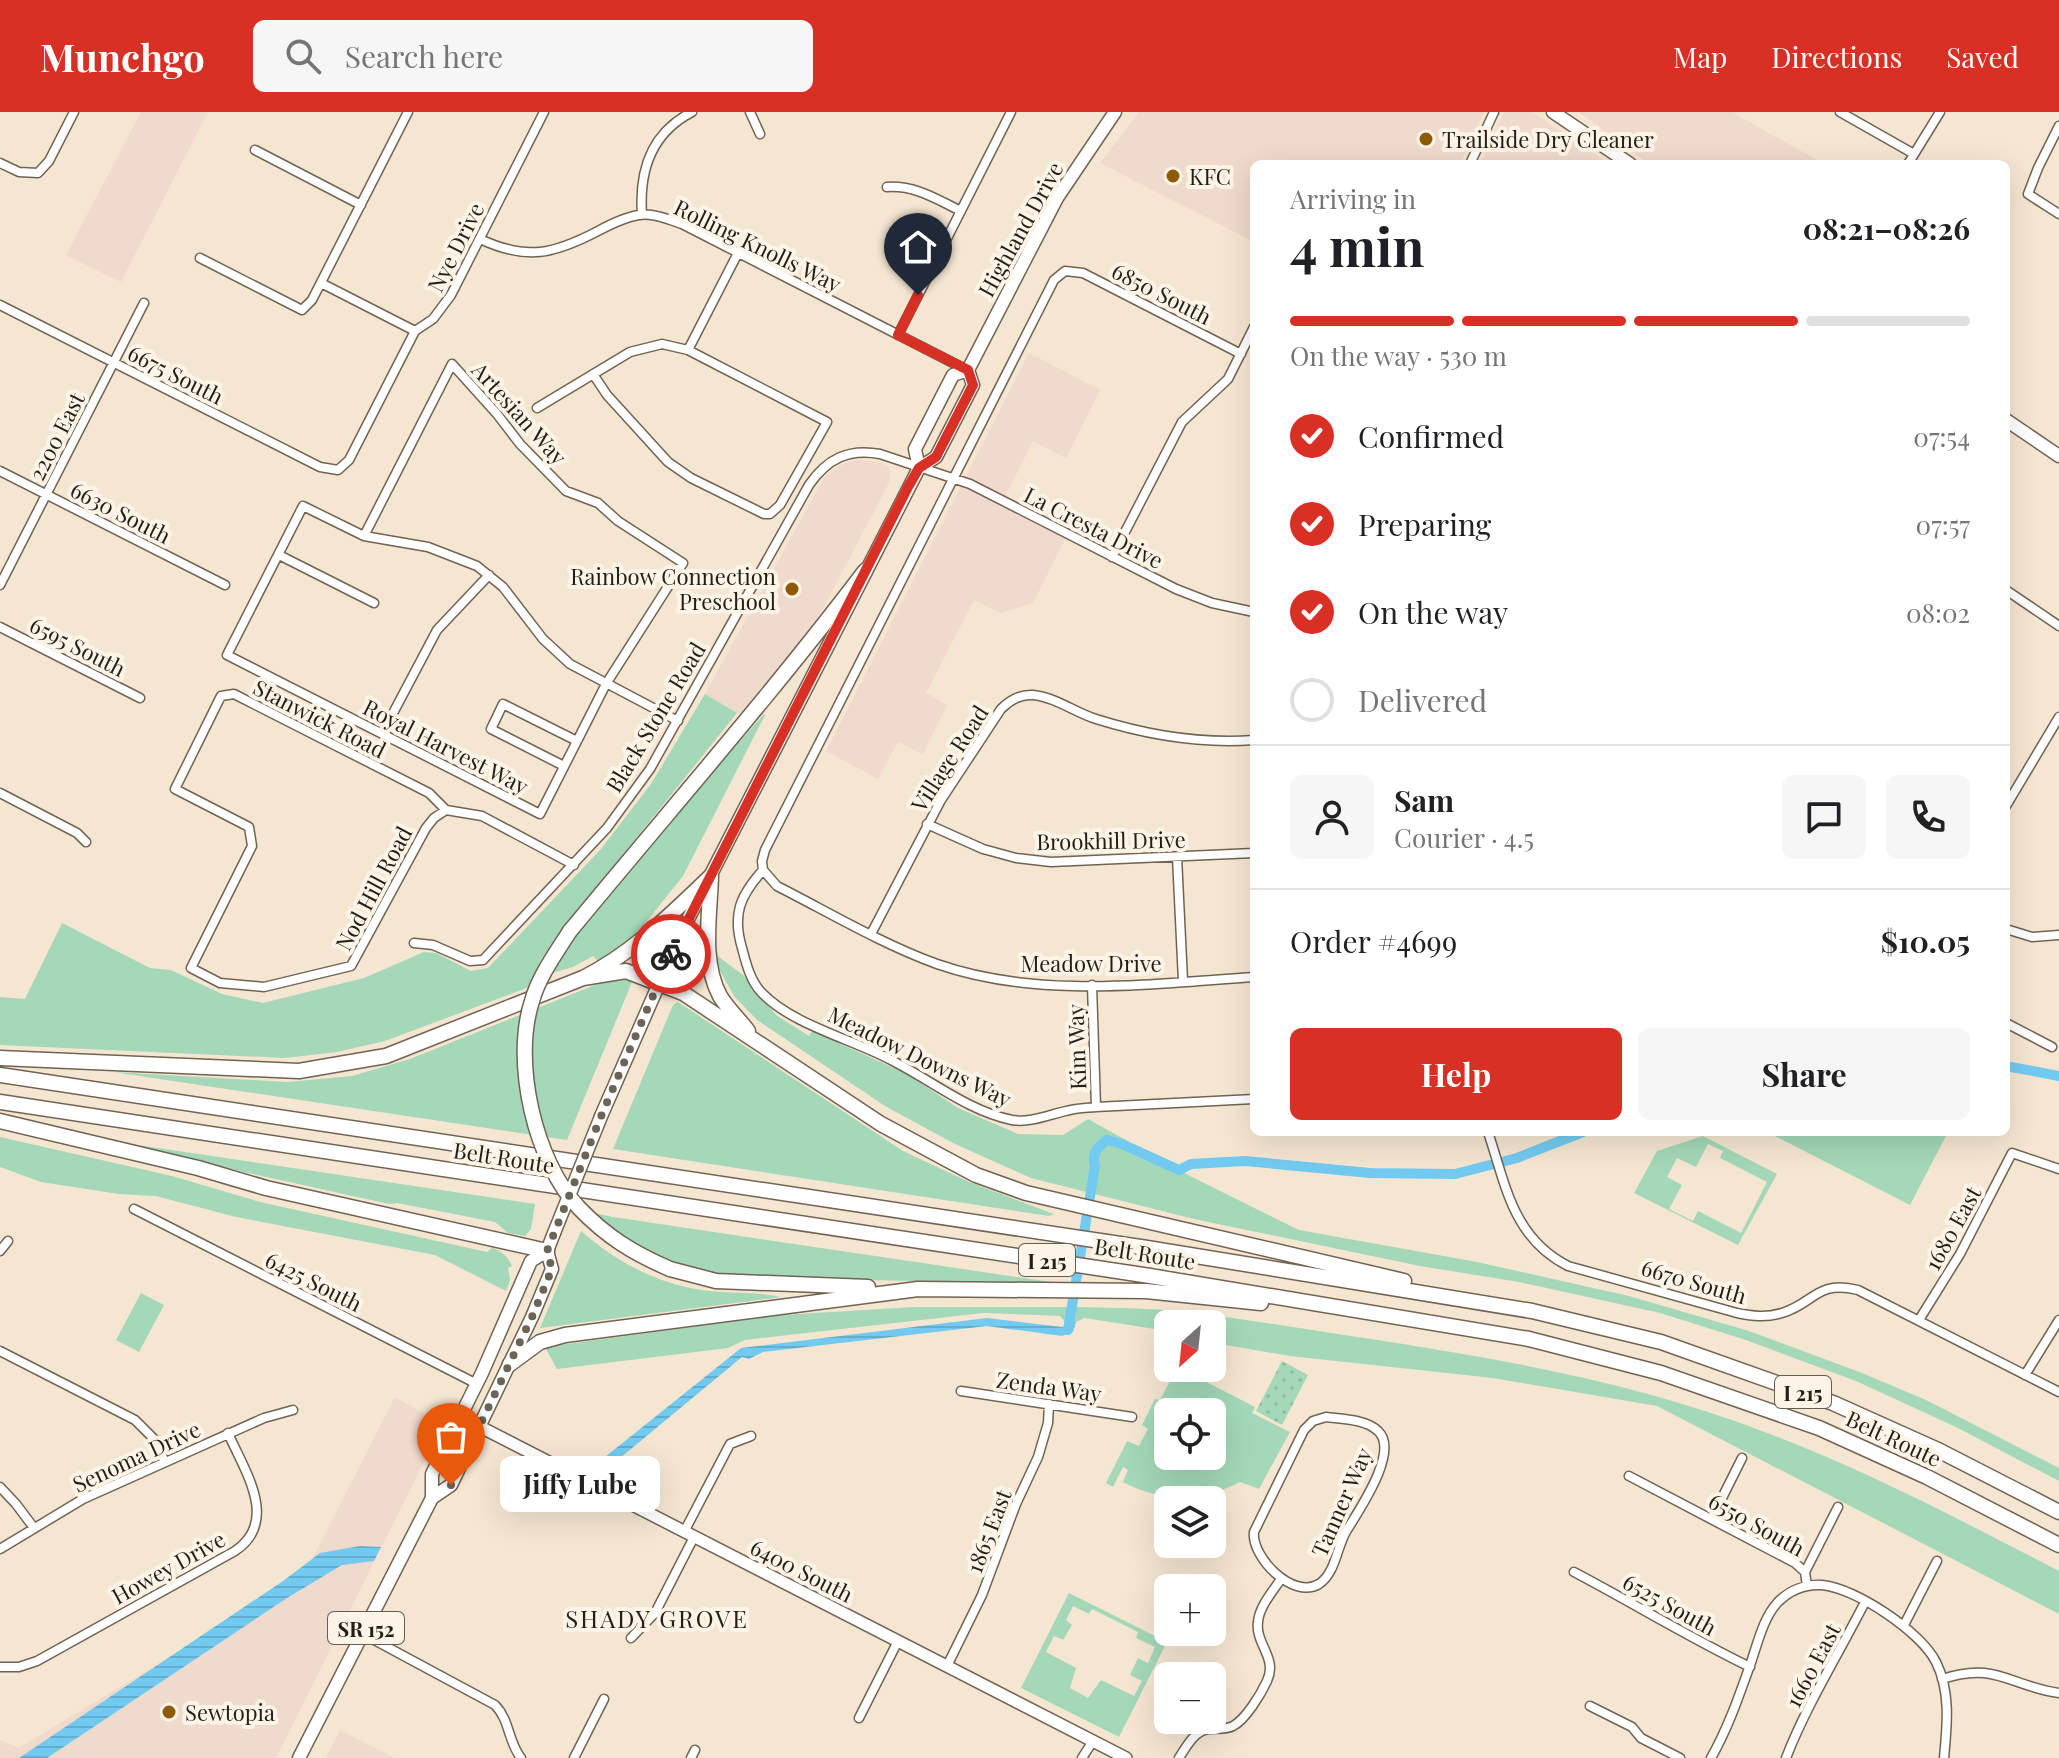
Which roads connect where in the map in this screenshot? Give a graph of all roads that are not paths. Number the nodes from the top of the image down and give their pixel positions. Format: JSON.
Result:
{"nodes":[{"id":1,"x":74,"y":112,"type":"edge"},
{"id":2,"x":408,"y":112,"type":"edge"},
{"id":3,"x":544,"y":112,"type":"edge"},
{"id":4,"x":692,"y":112,"type":"edge"},
{"id":5,"x":750,"y":112,"type":"edge"},
{"id":6,"x":1011,"y":112,"type":"edge"},
{"id":7,"x":1115,"y":112,"type":"edge"},
{"id":8,"x":1494,"y":112,"type":"edge"},
{"id":9,"x":1840,"y":112,"type":"edge"},
{"id":10,"x":1940,"y":112,"type":"edge"},
{"id":11,"x":1559,"y":114,"type":"edge"},
{"id":12,"x":2059,"y":126,"type":"edge"},
{"id":13,"x":760,"y":134,"type":"dead end"},
{"id":14,"x":255,"y":150,"type":"dead end"},
{"id":15,"x":1914,"y":154,"type":"junction"},
{"id":16,"x":1472,"y":160,"type":"edge"},
{"id":17,"x":1624,"y":160,"type":"edge"},
{"id":18,"x":1910,"y":160,"type":"edge"},
{"id":19,"x":0,"y":163,"type":"edge"},
{"id":20,"x":887,"y":187,"type":"dead end"},
{"id":21,"x":361,"y":205,"type":"junction"},
{"id":22,"x":961,"y":211,"type":"junction"},
{"id":23,"x":642,"y":214,"type":"junction"},
{"id":24,"x":2059,"y":214,"type":"edge"},
{"id":25,"x":480,"y":239,"type":"junction"},
{"id":26,"x":738,"y":253,"type":"junction"},
{"id":27,"x":200,"y":258,"type":"dead end"},
{"id":28,"x":1065,"y":271,"type":"joint"},
{"id":29,"x":321,"y":283,"type":"junction"},
{"id":30,"x":144,"y":303,"type":"dead end"},
{"id":31,"x":0,"y":305,"type":"edge"},
{"id":32,"x":415,"y":331,"type":"junction"},
{"id":33,"x":898,"y":335,"type":"junction"},
{"id":34,"x":1250,"y":335,"type":"edge"},
{"id":35,"x":688,"y":350,"type":"junction"},
{"id":36,"x":1241,"y":354,"type":"junction"},
{"id":37,"x":114,"y":362,"type":"junction"},
{"id":38,"x":968,"y":370,"type":"junction"},
{"id":39,"x":593,"y":374,"type":"junction"},
{"id":40,"x":537,"y":408,"type":"dead end"},
{"id":41,"x":2010,"y":423,"type":"edge"},
{"id":42,"x":2059,"y":455,"type":"edge"},
{"id":43,"x":919,"y":468,"type":"junction"},
{"id":44,"x":338,"y":470,"type":"joint"},
{"id":45,"x":0,"y":471,"type":"edge"},
{"id":46,"x":953,"y":480,"type":"junction"},
{"id":47,"x":46,"y":494,"type":"junction"},
{"id":48,"x":364,"y":536,"type":"junction"},
{"id":49,"x":279,"y":555,"type":"junction"},
{"id":50,"x":1112,"y":557,"type":"junction"},
{"id":51,"x":683,"y":563,"type":"joint"},
{"id":52,"x":865,"y":571,"type":"junction"},
{"id":53,"x":489,"y":575,"type":"junction"},
{"id":54,"x":0,"y":585,"type":"edge"},
{"id":55,"x":225,"y":585,"type":"dead end"},
{"id":56,"x":2010,"y":593,"type":"edge"},
{"id":57,"x":374,"y":603,"type":"dead end"},
{"id":58,"x":1250,"y":611,"type":"edge"},
{"id":59,"x":2059,"y":626,"type":"edge"},
{"id":60,"x":0,"y":627,"type":"edge"},
{"id":61,"x":606,"y":684,"type":"junction"},
{"id":62,"x":140,"y":698,"type":"dead end"},
{"id":63,"x":2059,"y":717,"type":"edge"},
{"id":64,"x":678,"y":721,"type":"junction"},
{"id":65,"x":382,"y":734,"type":"junction"},
{"id":66,"x":1250,"y":740,"type":"edge"},
{"id":67,"x":577,"y":741,"type":"junction"},
{"id":68,"x":564,"y":766,"type":"junction"},
{"id":69,"x":0,"y":793,"type":"edge"},
{"id":70,"x":2010,"y":799,"type":"edge"},
{"id":71,"x":446,"y":810,"type":"junction"},
{"id":72,"x":927,"y":824,"type":"junction"},
{"id":73,"x":86,"y":842,"type":"dead end"},
{"id":74,"x":1250,"y":853,"type":"edge"},
{"id":75,"x":1177,"y":857,"type":"junction"},
{"id":76,"x":574,"y":865,"type":"junction"},
{"id":77,"x":763,"y":870,"type":"junction"},
{"id":78,"x":711,"y":876,"type":"junction"},
{"id":79,"x":2010,"y":930,"type":"edge"},
{"id":80,"x":871,"y":934,"type":"junction"},
{"id":81,"x":2059,"y":935,"type":"edge"},
{"id":82,"x":414,"y":943,"type":"dead end"},
{"id":83,"x":191,"y":968,"type":"joint"},
{"id":84,"x":1250,"y":977,"type":"edge"},
{"id":85,"x":583,"y":978,"type":"junction"},
{"id":86,"x":1183,"y":981,"type":"junction"},
{"id":87,"x":658,"y":982,"type":"junction"},
{"id":88,"x":1092,"y":985,"type":"junction"},
{"id":89,"x":2010,"y":1025,"type":"edge"},
{"id":90,"x":756,"y":1040,"type":"junction"},
{"id":91,"x":2052,"y":1047,"type":"dead end"},
{"id":92,"x":0,"y":1058,"type":"edge"},
{"id":93,"x":0,"y":1075,"type":"edge"},
{"id":94,"x":1250,"y":1099,"type":"edge"},
{"id":95,"x":0,"y":1102,"type":"edge"},
{"id":96,"x":1096,"y":1107,"type":"junction"},
{"id":97,"x":0,"y":1121,"type":"edge"},
{"id":98,"x":1489,"y":1136,"type":"edge"},
{"id":99,"x":2059,"y":1169,"type":"edge"},
{"id":100,"x":134,"y":1209,"type":"dead end"},
{"id":101,"x":8,"y":1241,"type":"dead end"},
{"id":102,"x":0,"y":1251,"type":"edge"},
{"id":103,"x":547,"y":1251,"type":"junction"},
{"id":104,"x":918,"y":1289,"type":"junction"},
{"id":105,"x":1532,"y":1311,"type":"junction"},
{"id":106,"x":1919,"y":1320,"type":"junction"},
{"id":107,"x":2059,"y":1320,"type":"edge"},
{"id":108,"x":1423,"y":1321,"type":"junction"},
{"id":109,"x":0,"y":1351,"type":"edge"},
{"id":110,"x":510,"y":1364,"type":"junction"},
{"id":111,"x":2025,"y":1375,"type":"junction"},
{"id":112,"x":477,"y":1384,"type":"junction"},
{"id":113,"x":961,"y":1391,"type":"dead end"},
{"id":114,"x":2059,"y":1392,"type":"edge"},
{"id":115,"x":1049,"y":1404,"type":"junction"},
{"id":116,"x":293,"y":1410,"type":"dead end"},
{"id":117,"x":461,"y":1417,"type":"junction"},
{"id":118,"x":1132,"y":1417,"type":"dead end"},
{"id":119,"x":480,"y":1427,"type":"junction"},
{"id":120,"x":228,"y":1433,"type":"junction"},
{"id":121,"x":751,"y":1436,"type":"dead end"},
{"id":122,"x":1742,"y":1458,"type":"dead end"},
{"id":123,"x":165,"y":1462,"type":"junction"},
{"id":124,"x":1629,"y":1476,"type":"dead end"},
{"id":125,"x":0,"y":1487,"type":"edge"},
{"id":126,"x":432,"y":1498,"type":"junction"},
{"id":127,"x":1838,"y":1507,"type":"dead end"},
{"id":128,"x":2059,"y":1512,"type":"edge"},
{"id":129,"x":1712,"y":1518,"type":"junction"},
{"id":130,"x":34,"y":1528,"type":"junction"},
{"id":131,"x":689,"y":1534,"type":"junction"},
{"id":132,"x":2059,"y":1545,"type":"edge"},
{"id":133,"x":0,"y":1549,"type":"edge"},
{"id":134,"x":1937,"y":1561,"type":"dead end"},
{"id":135,"x":1574,"y":1572,"type":"dead end"},
{"id":136,"x":1805,"y":1572,"type":"junction"},
{"id":137,"x":1281,"y":1579,"type":"junction"},
{"id":138,"x":1807,"y":1586,"type":"junction"},
{"id":139,"x":1865,"y":1602,"type":"junction"},
{"id":140,"x":1904,"y":1625,"type":"junction"},
{"id":141,"x":363,"y":1634,"type":"junction"},
{"id":142,"x":631,"y":1638,"type":"dead end"},
{"id":143,"x":898,"y":1641,"type":"junction"},
{"id":144,"x":947,"y":1666,"type":"junction"},
{"id":145,"x":0,"y":1667,"type":"edge"},
{"id":146,"x":1750,"y":1667,"type":"junction"},
{"id":147,"x":1942,"y":1679,"type":"junction"},
{"id":148,"x":2059,"y":1693,"type":"edge"},
{"id":149,"x":604,"y":1699,"type":"dead end"},
{"id":150,"x":1590,"y":1706,"type":"dead end"},
{"id":151,"x":859,"y":1718,"type":"dead end"},
{"id":152,"x":1093,"y":1741,"type":"junction"},
{"id":153,"x":519,"y":1757,"type":"edge"},
{"id":154,"x":299,"y":1758,"type":"edge"},
{"id":155,"x":574,"y":1758,"type":"edge"},
{"id":156,"x":1082,"y":1758,"type":"edge"},
{"id":157,"x":1126,"y":1758,"type":"edge"},
{"id":158,"x":1179,"y":1758,"type":"edge"},
{"id":159,"x":1680,"y":1758,"type":"edge"},
{"id":160,"x":1711,"y":1758,"type":"edge"},
{"id":161,"x":1786,"y":1758,"type":"edge"},
{"id":162,"x":1944,"y":1758,"type":"edge"}],
"edges":[{"from":1,"to":19,"type":"street"},
{"from":2,"to":21,"type":"street"},
{"from":3,"to":25,"type":"street","name":"Nye Drive"},
{"from":4,"to":23,"type":"street"},
{"from":5,"to":13,"type":"street"},
{"from":6,"to":22,"type":"street"},
{"from":7,"to":38,"type":"main road","name":"Highland Drive"},
{"from":8,"to":16,"type":"street"},
{"from":9,"to":15,"type":"street"},
{"from":10,"to":15,"type":"street"},
{"from":11,"to":17,"type":"main road"},
{"from":12,"to":24,"type":"street"},
{"from":14,"to":21,"type":"street"},
{"from":15,"to":18,"type":"street"},
{"from":20,"to":22,"type":"street"},
{"from":21,"to":29,"type":"street"},
{"from":22,"to":33,"type":"street"},
{"from":23,"to":25,"type":"street","name":"Rolling Knolls Way"},
{"from":23,"to":26,"type":"street","name":"Rolling Knolls Way"},
{"from":25,"to":32,"type":"street","name":"Nye Drive"},
{"from":26,"to":33,"type":"street","name":"Rolling Knolls Way"},
{"from":26,"to":35,"type":"street"},
{"from":27,"to":29,"type":"street"},
{"from":28,"to":36,"type":"street","name":"6850 South"},
{"from":28,"to":46,"type":"street","name":"Meadow Downs Way"},
{"from":29,"to":32,"type":"street"},
{"from":30,"to":37,"type":"street","name":"2200 East"},
{"from":31,"to":37,"type":"street","name":"6675 South"},
{"from":32,"to":44,"type":"street","name":"Nye Drive"},
{"from":33,"to":38,"type":"street","name":"Rolling Knolls Way"},
{"from":34,"to":36,"type":"street"},
{"from":35,"to":39,"type":"street"},
{"from":35,"to":39,"type":"street"},
{"from":36,"to":50,"type":"street"},
{"from":37,"to":44,"type":"street","name":"6675 South"},
{"from":37,"to":47,"type":"street","name":"2200 East"},
{"from":38,"to":43,"type":"main road","name":"Highland Drive"},
{"from":38,"to":43,"type":"main road","name":"Highland Drive"},
{"from":39,"to":40,"type":"street"},
{"from":41,"to":42,"type":"main road"},
{"from":43,"to":46,"type":"street","name":"La Cresta Drive"},
{"from":43,"to":52,"type":"main road","name":"Highland Drive"},
{"from":43,"to":64,"type":"street","name":"Black Stone Road"},
{"from":45,"to":47,"type":"street","name":"6630 South"},
{"from":46,"to":50,"type":"street","name":"La Cresta Drive"},
{"from":46,"to":77,"type":"street","name":"Meadow Downs Way"},
{"from":47,"to":54,"type":"street","name":"2200 East"},
{"from":47,"to":55,"type":"street","name":"6630 South"},
{"from":48,"to":49,"type":"street","name":"Royal Harvest Way"},
{"from":48,"to":51,"type":"street","name":"Artesian Way"},
{"from":48,"to":53,"type":"street"},
{"from":49,"to":57,"type":"street"},
{"from":49,"to":65,"type":"street","name":"Royal Harvest Way"},
{"from":50,"to":58,"type":"street","name":"La Cresta Drive"},
{"from":51,"to":61,"type":"street","name":"Royal Harvest Way"},
{"from":52,"to":78,"type":"main road","name":"Highland Drive"},
{"from":52,"to":104,"type":"highway","bridge":true},
{"from":53,"to":61,"type":"street"},
{"from":53,"to":65,"type":"street"},
{"from":56,"to":59,"type":"street"},
{"from":60,"to":62,"type":"street","name":"6595 South"},
{"from":61,"to":64,"type":"street"},
{"from":61,"to":67,"type":"street","name":"Royal Harvest Way"},
{"from":63,"to":70,"type":"street"},
{"from":64,"to":76,"type":"street","name":"Black Stone Road"},
{"from":65,"to":68,"type":"street","name":"Royal Harvest Way"},
{"from":66,"to":72,"type":"street","name":"Village Road"},
{"from":67,"to":68,"type":"street","name":"Royal Harvest Way"},
{"from":67,"to":68,"type":"street"},
{"from":69,"to":73,"type":"street"},
{"from":71,"to":76,"type":"street"},
{"from":71,"to":83,"type":"street","name":"Nod Hill Road"},
{"from":71,"to":83,"type":"street","name":"Stanwick Road"},
{"from":72,"to":75,"type":"street","name":"Brookhill Drive"},
{"from":72,"to":80,"type":"street","name":"Village Road"},
{"from":74,"to":75,"type":"street","name":"Brookhill Drive"},
{"from":75,"to":86,"type":"street"},
{"from":76,"to":82,"type":"street","name":"Black Stone Road"},
{"from":77,"to":80,"type":"street","name":"Meadow Drive"},
{"from":77,"to":96,"type":"street","name":"Meadow Downs Way"},
{"from":78,"to":85,"type":"highway"},
{"from":78,"to":87,"type":"main road","name":"Highland Drive"},
{"from":78,"to":90,"type":"highway"},
{"from":79,"to":81,"type":"street"},
{"from":80,"to":88,"type":"street","name":"Meadow Drive"},
{"from":84,"to":86,"type":"street","name":"Meadow Drive"},
{"from":85,"to":87,"type":"highway"},
{"from":85,"to":92,"type":"highway"},
{"from":86,"to":88,"type":"street","name":"Meadow Drive"},
{"from":87,"to":90,"type":"highway"},
{"from":87,"to":103,"type":"main road","name":"Highland Drive","number":"SR 152","bridge":true},
{"from":88,"to":96,"type":"street","name":"Kim Way"},
{"from":89,"to":91,"type":"street"},
{"from":90,"to":105,"type":"highway"},
{"from":93,"to":105,"type":"highway","name":"Belt Route","number":"I 215"},
{"from":94,"to":96,"type":"street","name":"Meadow Downs Way"},
{"from":95,"to":108,"type":"highway","name":"Belt Route","number":"I 215"},
{"from":97,"to":103,"type":"highway"},
{"from":98,"to":106,"type":"street","name":"6670 South"},
{"from":99,"to":106,"type":"street","name":"1680 East"},
{"from":100,"to":112,"type":"street","name":"6425 South"},
{"from":101,"to":102,"type":"street"},
{"from":103,"to":110,"type":"main road","name":"Highland Drive","number":"SR 152"},
{"from":103,"to":112,"type":"main road","name":"Highland Drive","number":"SR 152"},
{"from":104,"to":108,"type":"highway"},
{"from":104,"to":110,"type":"highway"},
{"from":105,"to":128,"type":"highway","name":"Belt Route","number":"I 215"},
{"from":106,"to":111,"type":"street","name":"6670 South"},
{"from":107,"to":111,"type":"street"},
{"from":108,"to":132,"type":"highway","name":"Belt Route","number":"I 215"},
{"from":109,"to":123,"type":"street"},
{"from":110,"to":119,"type":"main road","name":"Highland Drive","number":"SR 152"},
{"from":111,"to":114,"type":"street","name":"6670 South"},
{"from":112,"to":117,"type":"main road","name":"Highland Drive","number":"SR 152"},
{"from":113,"to":115,"type":"street","name":"Zenda Way"},
{"from":115,"to":118,"type":"street","name":"Zenda Way"},
{"from":115,"to":144,"type":"street","name":"1865 East"},
{"from":116,"to":120,"type":"street","name":"Senoma Drive"},
{"from":117,"to":119,"type":"street","name":"6400 South"},
{"from":117,"to":126,"type":"main road","name":"Highland Drive","number":"SR 152"},
{"from":119,"to":126,"type":"main road","name":"Highland Drive","number":"SR 152"},
{"from":119,"to":131,"type":"street","name":"6400 South"},
{"from":120,"to":123,"type":"street","name":"Senoma Drive"},
{"from":120,"to":145,"type":"street","name":"Howey Drive"},
{"from":121,"to":131,"type":"street"},
{"from":122,"to":129,"type":"street"},
{"from":123,"to":130,"type":"street","name":"Senoma Drive"},
{"from":124,"to":129,"type":"street","name":"6550 South"},
{"from":125,"to":130,"type":"street"},
{"from":126,"to":141,"type":"main road","name":"Highland Drive","number":"SR 152"},
{"from":127,"to":136,"type":"street"},
{"from":129,"to":136,"type":"street","name":"6550 South"},
{"from":130,"to":133,"type":"street","name":"Senoma Drive"},
{"from":131,"to":142,"type":"street"},
{"from":131,"to":143,"type":"street","name":"6400 South"},
{"from":134,"to":140,"type":"street"},
{"from":135,"to":146,"type":"street","name":"6525 South"},
{"from":136,"to":138,"type":"street","name":"6550 South"},
{"from":137,"to":137,"type":"street","name":"Tanner Way"},
{"from":137,"to":158,"type":"street"},
{"from":138,"to":139,"type":"street","name":"6550 South"},
{"from":138,"to":146,"type":"street"},
{"from":139,"to":140,"type":"street","name":"6550 South"},
{"from":139,"to":161,"type":"street","name":"1660 East"},
{"from":140,"to":147,"type":"street","name":"6550 South"},
{"from":141,"to":153,"type":"street"},
{"from":141,"to":154,"type":"main road","name":"Highland Drive","number":"SR 152"},
{"from":143,"to":144,"type":"street","name":"6400 South"},
{"from":143,"to":151,"type":"street"},
{"from":144,"to":152,"type":"street","name":"6400 South"},
{"from":146,"to":160,"type":"street"},
{"from":147,"to":148,"type":"street"},
{"from":147,"to":162,"type":"street"},
{"from":149,"to":155,"type":"street"},
{"from":150,"to":159,"type":"street"},
{"from":152,"to":156,"type":"street"},
{"from":152,"to":157,"type":"street","name":"6400 South"}]}
